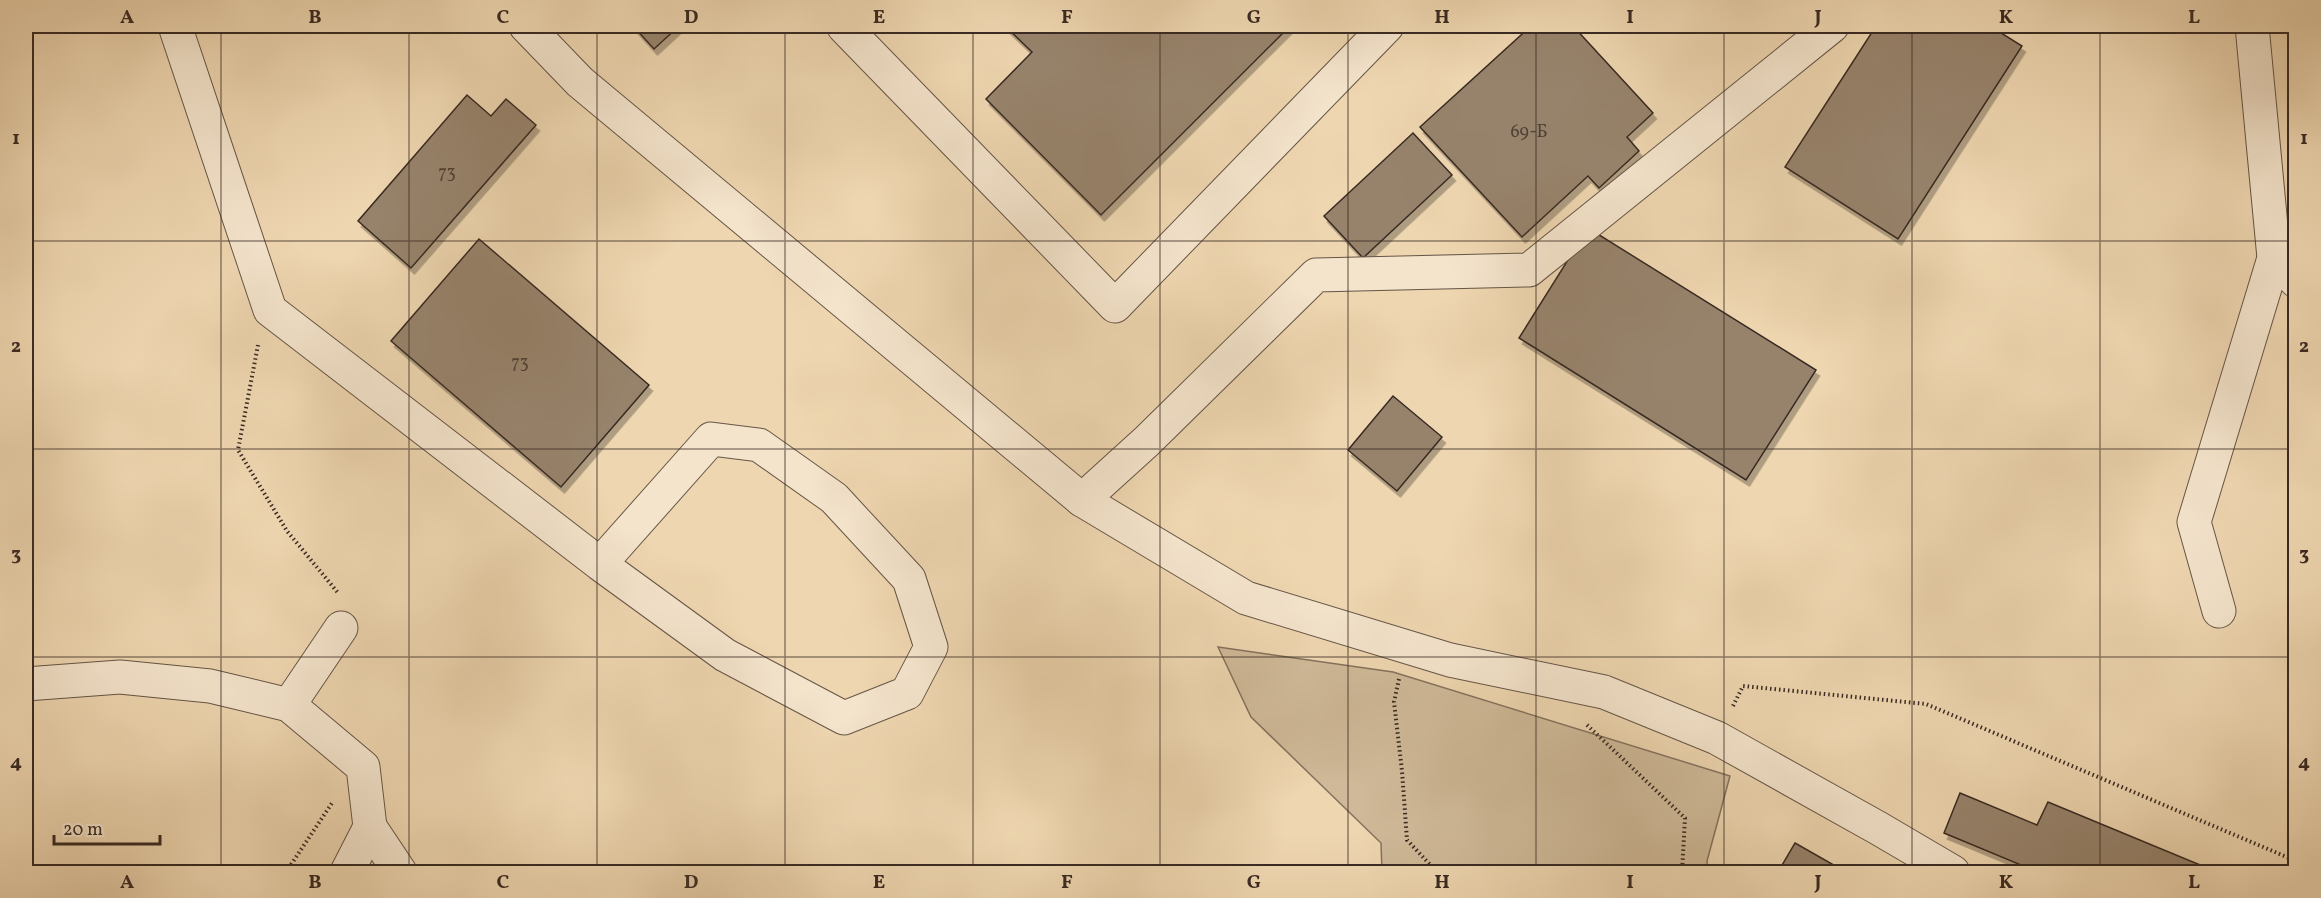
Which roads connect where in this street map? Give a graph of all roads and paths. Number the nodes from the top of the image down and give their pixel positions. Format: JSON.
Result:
{"nodes":[{"id":1,"x":175,"y":26,"type":"edge"},
{"id":2,"x":526,"y":26,"type":"edge"},
{"id":3,"x":846,"y":26,"type":"edge"},
{"id":4,"x":1387,"y":26,"type":"edge"},
{"id":5,"x":1832,"y":26,"type":"edge"},
{"id":6,"x":2252,"y":26,"type":"edge"},
{"id":7,"x":2284,"y":270,"type":"edge"},
{"id":8,"x":270,"y":310,"type":"junction"},
{"id":9,"x":1082,"y":500,"type":"junction"},
{"id":10,"x":600,"y":564,"type":"junction"},
{"id":11,"x":2219,"y":610,"type":"dead end"},
{"id":12,"x":341,"y":628,"type":"joint"},
{"id":13,"x":1405,"y":647,"type":"junction"},
{"id":14,"x":26,"y":684,"type":"edge"},
{"id":15,"x":289,"y":705,"type":"junction"},
{"id":16,"x":1582,"y":720,"type":"dead end"},
{"id":17,"x":1717,"y":738,"type":"junction"},
{"id":18,"x":355,"y":760,"type":"junction"},
{"id":19,"x":370,"y":827,"type":"junction"},
{"id":20,"x":2295,"y":861,"type":"edge"},
{"id":21,"x":286,"y":873,"type":"edge"},
{"id":22,"x":347,"y":873,"type":"edge"},
{"id":23,"x":400,"y":873,"type":"edge"},
{"id":24,"x":1437,"y":873,"type":"edge"},
{"id":25,"x":1682,"y":873,"type":"edge"},
{"id":26,"x":1953,"y":873,"type":"edge"}],
"edges":[{"from":1,"to":8,"type":"lane"},
{"from":2,"to":9,"type":"lane"},
{"from":3,"to":4,"type":"lane"},
{"from":5,"to":9,"type":"lane"},
{"from":6,"to":7,"type":"lane"},
{"from":7,"to":11,"type":"lane"},
{"from":8,"to":10,"type":"lane"},
{"from":8,"to":12,"type":"path"},
{"from":9,"to":13,"type":"lane"},
{"from":10,"to":10,"type":"lane"},
{"from":12,"to":15,"type":"lane"},
{"from":13,"to":17,"type":"lane"},
{"from":13,"to":24,"type":"path"},
{"from":14,"to":15,"type":"lane"},
{"from":15,"to":18,"type":"lane"},
{"from":16,"to":25,"type":"path"},
{"from":17,"to":20,"type":"path"},
{"from":17,"to":26,"type":"lane"},
{"from":18,"to":19,"type":"lane"},
{"from":18,"to":21,"type":"path"},
{"from":19,"to":22,"type":"lane"},
{"from":19,"to":23,"type":"lane"}]}
